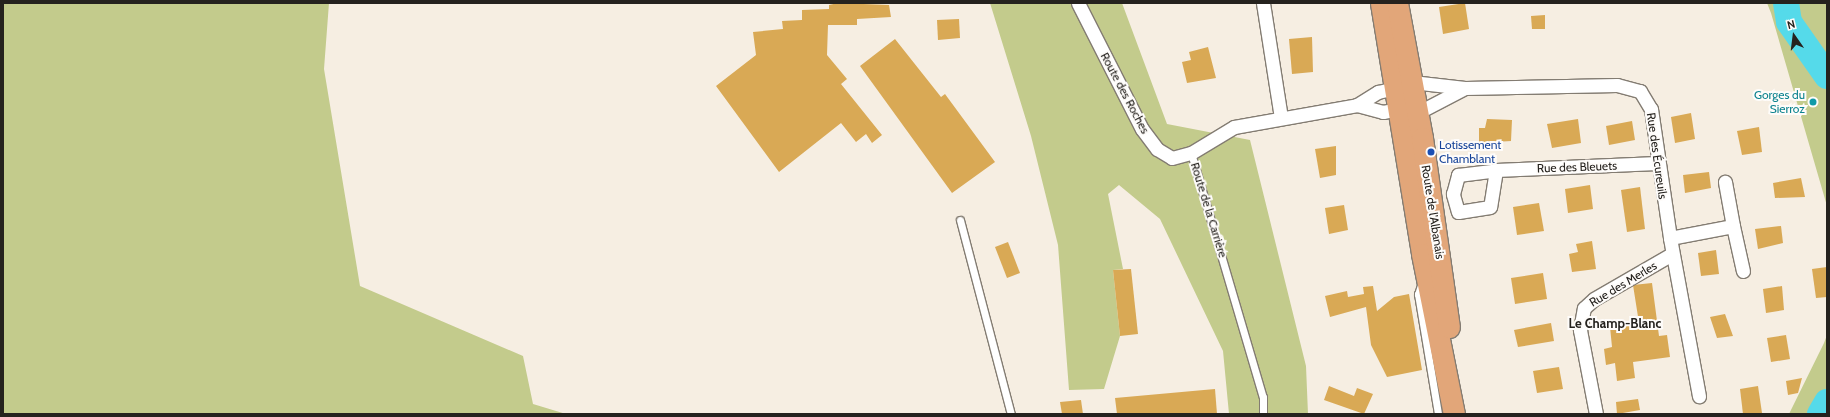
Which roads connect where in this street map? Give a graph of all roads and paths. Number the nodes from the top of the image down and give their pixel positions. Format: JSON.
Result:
{"nodes":[{"id":1,"x":1078,"y":3,"type":"edge"},
{"id":2,"x":1263,"y":3,"type":"edge"},
{"id":3,"x":1387,"y":5,"type":"edge"},
{"id":4,"x":1465,"y":88,"type":"junction"},
{"id":5,"x":1407,"y":97,"type":"junction"},
{"id":6,"x":1357,"y":105,"type":"junction"},
{"id":7,"x":1281,"y":118,"type":"junction"},
{"id":8,"x":1191,"y":153,"type":"junction"},
{"id":9,"x":1657,"y":163,"type":"junction"},
{"id":10,"x":1496,"y":170,"type":"dead end"},
{"id":11,"x":1725,"y":182,"type":"dead end"},
{"id":12,"x":960,"y":220,"type":"dead end"},
{"id":13,"x":1733,"y":226,"type":"junction"},
{"id":14,"x":1670,"y":238,"type":"junction"},
{"id":15,"x":1672,"y":254,"type":"junction"},
{"id":16,"x":1743,"y":271,"type":"dead end"},
{"id":17,"x":1426,"y":273,"type":"junction"},
{"id":18,"x":1447,"y":376,"type":"junction"},
{"id":19,"x":1699,"y":396,"type":"dead end"},
{"id":20,"x":1011,"y":414,"type":"edge"},
{"id":21,"x":1263,"y":414,"type":"edge"},
{"id":22,"x":1438,"y":414,"type":"edge"},
{"id":23,"x":1454,"y":414,"type":"edge"},
{"id":24,"x":1596,"y":414,"type":"edge"}],
"edges":[{"from":1,"to":8,"type":"street","name":"Route des Roches"},
{"from":2,"to":7,"type":"street"},
{"from":3,"to":5,"type":"main road","name":"Route de l'Albanais"},
{"from":4,"to":5,"type":"street","name":"Rue des Écureuils"},
{"from":4,"to":5,"type":"street","name":"Rue des Écureuils"},
{"from":4,"to":9,"type":"street","name":"Rue des Écureuils"},
{"from":5,"to":6,"type":"street","name":"Route de la Carrière"},
{"from":5,"to":6,"type":"street","name":"Route de la Carrière"},
{"from":5,"to":17,"type":"main road","name":"Route de l'Albanais"},
{"from":5,"to":18,"type":"main road","name":"Route de l'Albanais"},
{"from":6,"to":7,"type":"street","name":"Route de la Carrière"},
{"from":7,"to":8,"type":"street","name":"Route de la Carrière"},
{"from":8,"to":21,"type":"lane","name":"Route de la Carrière"},
{"from":9,"to":10,"type":"street","name":"Rue des Bleuets"},
{"from":9,"to":14,"type":"street","name":"Rue des Écureuils"},
{"from":11,"to":13,"type":"street"},
{"from":12,"to":20,"type":"lane"},
{"from":13,"to":14,"type":"street"},
{"from":13,"to":16,"type":"street"},
{"from":14,"to":15,"type":"street","name":"Rue des Écureuils"},
{"from":15,"to":19,"type":"street","name":"Rue des Écureuils"},
{"from":15,"to":24,"type":"street","name":"Rue des Merles"},
{"from":17,"to":18,"type":"main road","name":"Route de l'Albanais"},
{"from":17,"to":22,"type":"lane"},
{"from":18,"to":23,"type":"main road","name":"Route de l'Albanais"}]}
